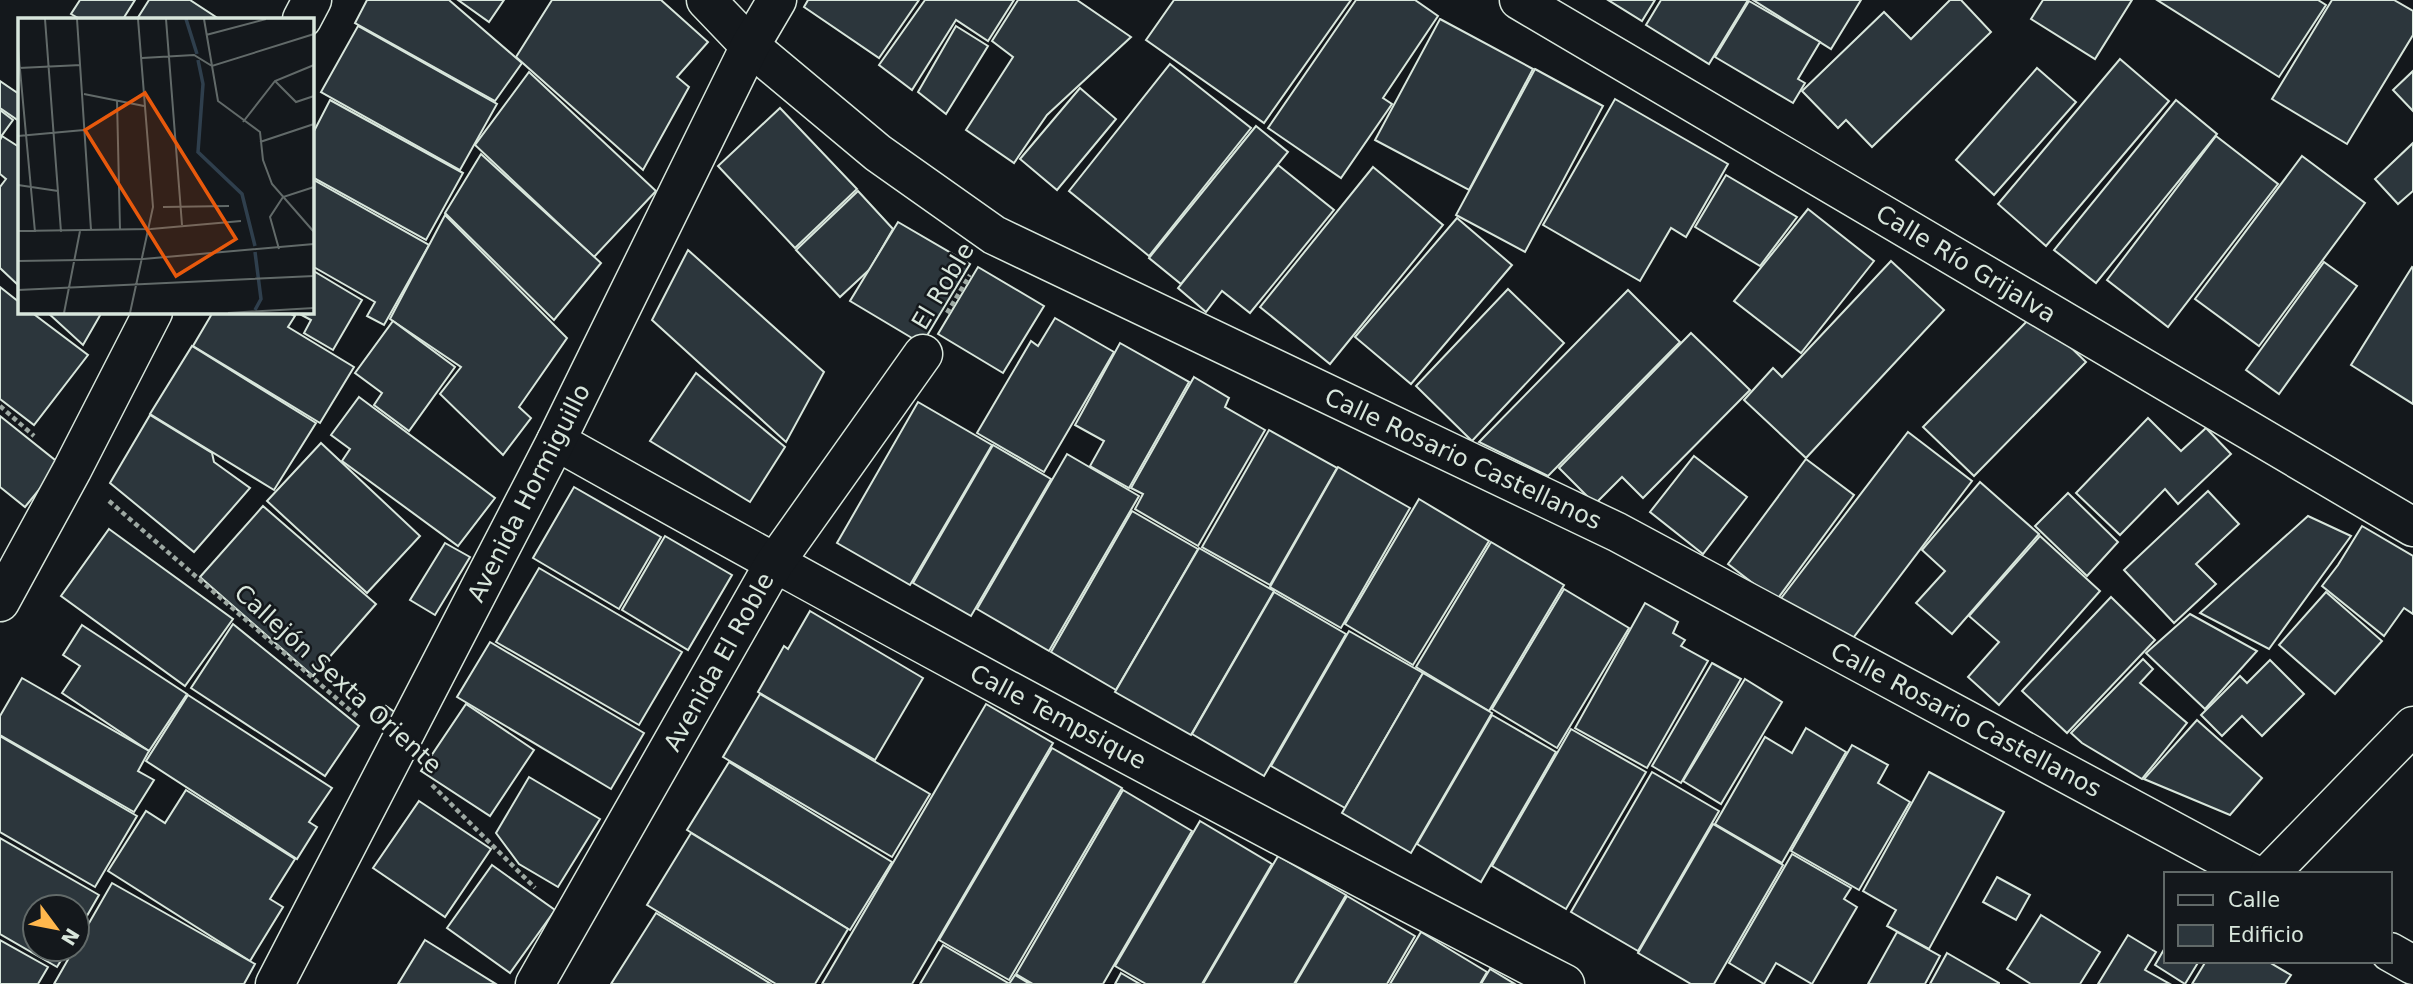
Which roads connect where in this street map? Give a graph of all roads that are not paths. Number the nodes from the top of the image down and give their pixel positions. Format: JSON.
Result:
{"nodes":[{"id":1,"x":312,"y":0,"type":"edge"},
{"id":2,"x":706,"y":0,"type":"edge"},
{"id":3,"x":777,"y":0,"type":"edge"},
{"id":4,"x":1519,"y":0,"type":"edge"},
{"id":5,"x":303,"y":18,"type":"edge"},
{"id":6,"x":750,"y":46,"type":"junction"},
{"id":7,"x":152,"y":313,"type":"edge"},
{"id":8,"x":923,"y":354,"type":"road end"},
{"id":9,"x":556,"y":441,"type":"junction"},
{"id":10,"x":2413,"y":527,"type":"edge"},
{"id":11,"x":774,"y":564,"type":"junction"},
{"id":12,"x":0,"y":602,"type":"edge"},
{"id":13,"x":2413,"y":726,"type":"edge"},
{"id":14,"x":2249,"y":872,"type":"edge"},
{"id":15,"x":2271,"y":872,"type":"edge"},
{"id":16,"x":2392,"y":953,"type":"edge"},
{"id":17,"x":2413,"y":965,"type":"edge"},
{"id":18,"x":275,"y":984,"type":"edge"},
{"id":19,"x":535,"y":984,"type":"edge"},
{"id":20,"x":1565,"y":984,"type":"edge"}],
"edges":[{"from":1,"to":5,"type":"street"},
{"from":2,"to":6,"type":"street","name":"Calle Rosario Castellanos"},
{"from":3,"to":6,"type":"street","name":"Avenida Hormiguillo"},
{"from":4,"to":10,"type":"street","name":"Calle Río Grijalva"},
{"from":6,"to":9,"type":"street","name":"Avenida Hormiguillo"},
{"from":6,"to":14,"type":"street","name":"Calle Rosario Castellanos"},
{"from":7,"to":12,"type":"street"},
{"from":8,"to":11,"type":"street","name":"Avenida El Roble"},
{"from":9,"to":11,"type":"street","name":"Calle Tempsique"},
{"from":9,"to":18,"type":"street","name":"Avenida Hormiguillo"},
{"from":11,"to":19,"type":"street","name":"Avenida El Roble"},
{"from":11,"to":20,"type":"street","name":"Calle Tempsique"},
{"from":13,"to":15,"type":"street"},
{"from":16,"to":17,"type":"street"}]}
